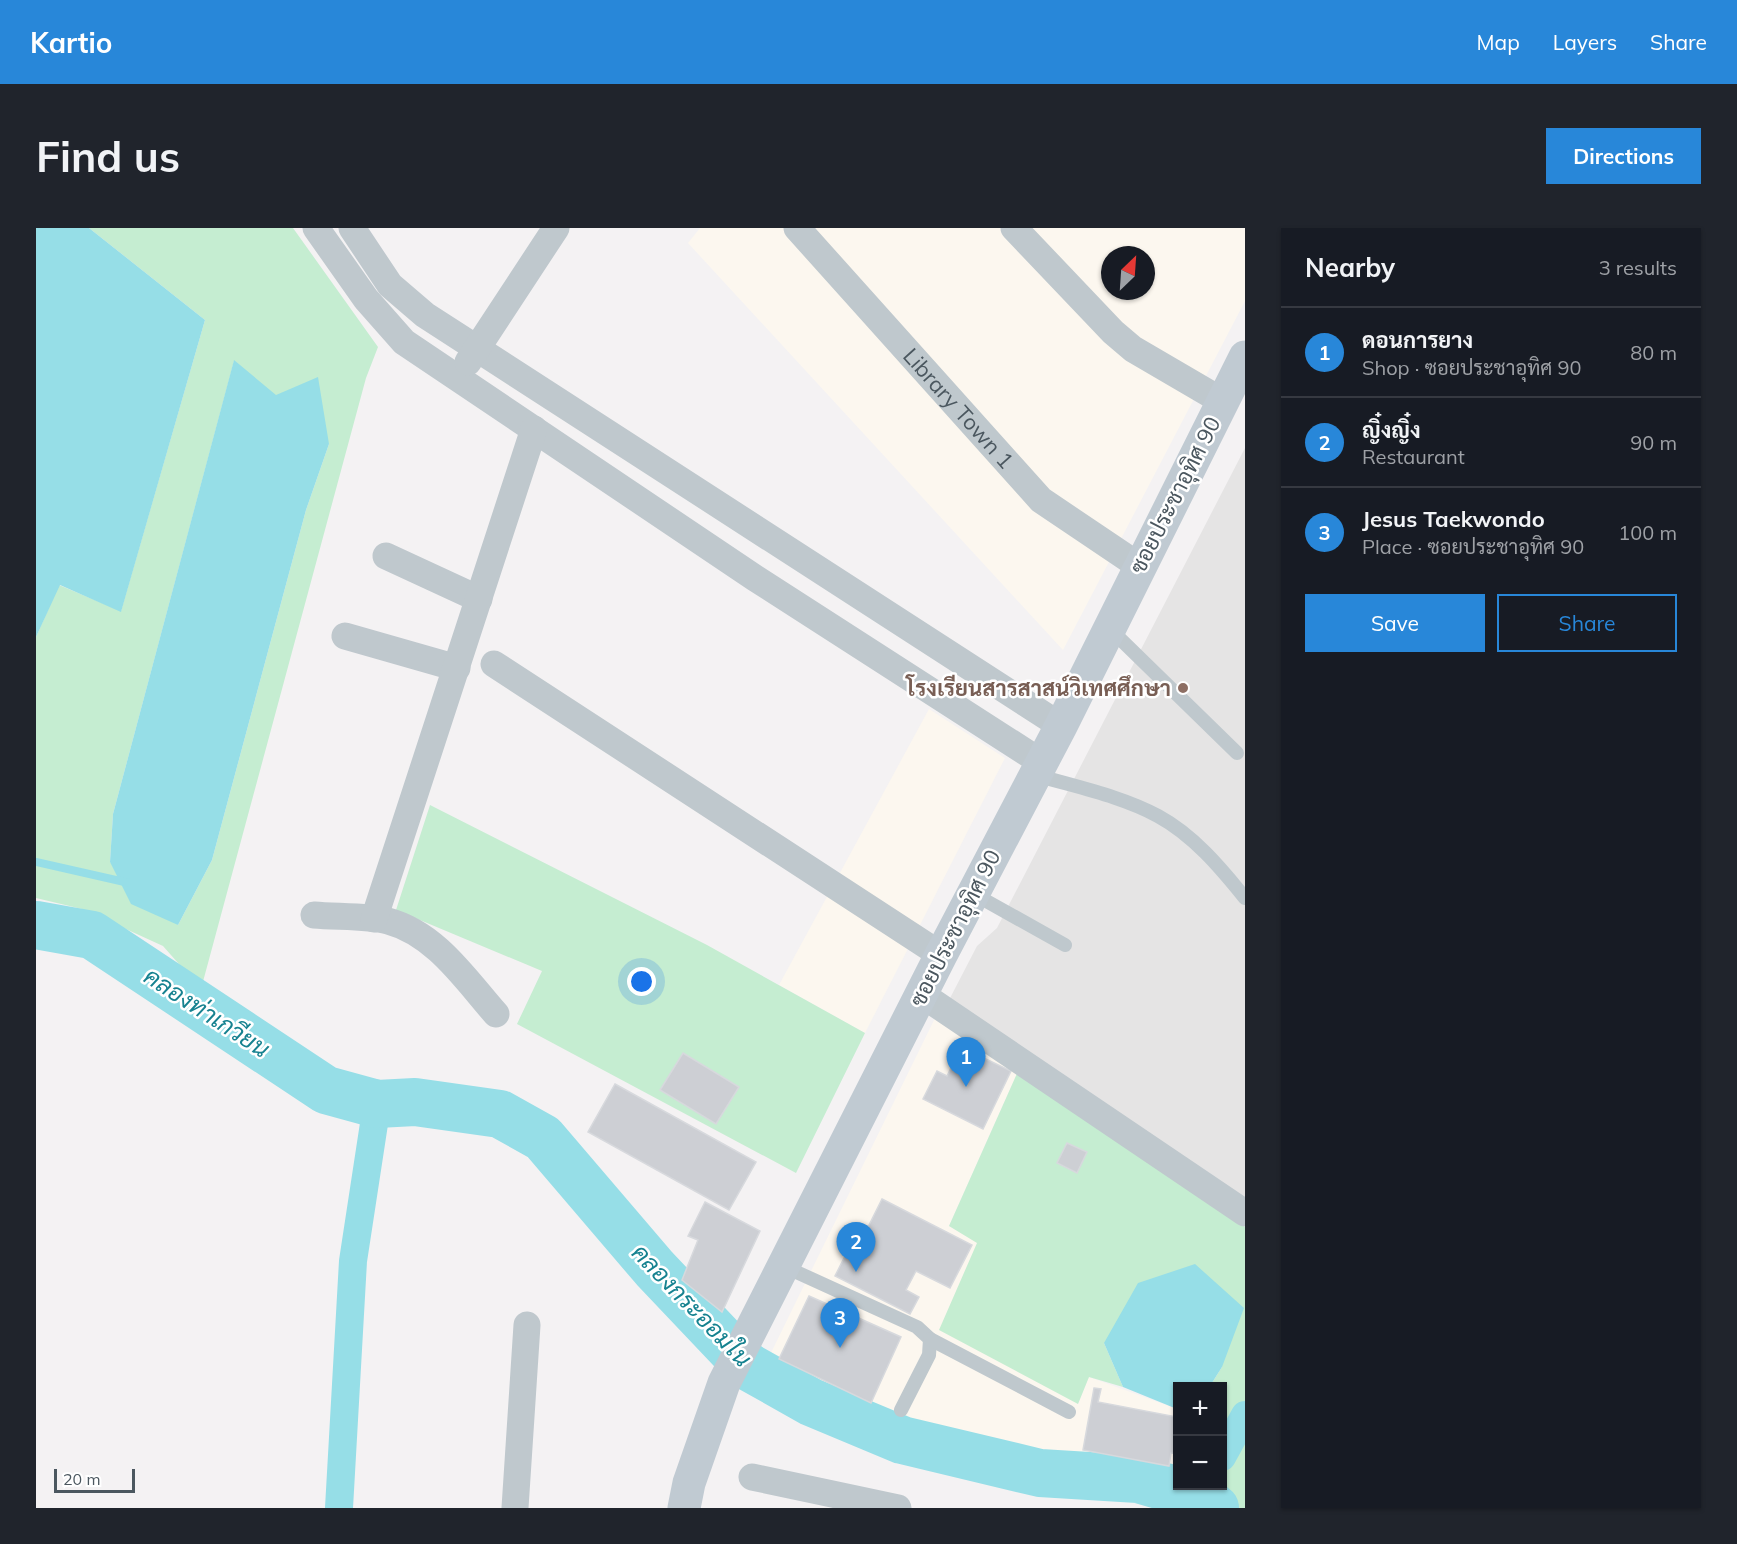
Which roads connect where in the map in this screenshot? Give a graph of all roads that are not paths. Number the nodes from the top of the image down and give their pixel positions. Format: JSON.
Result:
{"nodes":[{"id":1,"x":352,"y":228,"type":"edge"},
{"id":2,"x":556,"y":228,"type":"edge"},
{"id":3,"x":797,"y":228,"type":"edge"},
{"id":4,"x":1014,"y":228,"type":"edge"},
{"id":5,"x":331,"y":234,"type":"edge"},
{"id":6,"x":477,"y":348,"type":"junction"},
{"id":7,"x":1245,"y":357,"type":"edge"},
{"id":8,"x":459,"y":377,"type":"junction"},
{"id":9,"x":1222,"y":401,"type":"junction"},
{"id":10,"x":534,"y":429,"type":"junction"},
{"id":11,"x":779,"y":545,"type":"junction"},
{"id":12,"x":386,"y":556,"type":"dead end"},
{"id":13,"x":1140,"y":567,"type":"junction"},
{"id":14,"x":755,"y":578,"type":"junction"},
{"id":15,"x":479,"y":599,"type":"junction"},
{"id":16,"x":1110,"y":629,"type":"junction"},
{"id":17,"x":345,"y":636,"type":"dead end"},
{"id":18,"x":494,"y":664,"type":"dead end"},
{"id":19,"x":457,"y":668,"type":"junction"},
{"id":20,"x":1061,"y":726,"type":"junction"},
{"id":21,"x":1237,"y":753,"type":"dead end"},
{"id":22,"x":1037,"y":769,"type":"junction"},
{"id":23,"x":972,"y":893,"type":"junction"},
{"id":24,"x":1245,"y":898,"type":"edge"},
{"id":25,"x":314,"y":915,"type":"dead end"},
{"id":26,"x":374,"y":919,"type":"junction"},
{"id":27,"x":1065,"y":945,"type":"dead end"},
{"id":28,"x":940,"y":955,"type":"junction"},
{"id":29,"x":921,"y":994,"type":"junction"},
{"id":30,"x":496,"y":1014,"type":"dead end"},
{"id":31,"x":1245,"y":1213,"type":"edge"},
{"id":32,"x":783,"y":1266,"type":"junction"},
{"id":33,"x":527,"y":1325,"type":"dead end"},
{"id":34,"x":930,"y":1339,"type":"junction"},
{"id":35,"x":901,"y":1410,"type":"dead end"},
{"id":36,"x":1069,"y":1412,"type":"dead end"},
{"id":37,"x":752,"y":1477,"type":"dead end"},
{"id":38,"x":515,"y":1508,"type":"edge"},
{"id":39,"x":684,"y":1508,"type":"edge"},
{"id":40,"x":898,"y":1508,"type":"edge"}],
"edges":[{"from":1,"to":6,"type":"street"},
{"from":2,"to":6,"type":"street"},
{"from":3,"to":13,"type":"street","name":"Library Town 1"},
{"from":4,"to":9,"type":"street"},
{"from":5,"to":8,"type":"street"},
{"from":6,"to":8,"type":"street"},
{"from":6,"to":11,"type":"street"},
{"from":7,"to":9,"type":"street","name":"ซอยประชาอุทิศ 90"},
{"from":8,"to":10,"type":"street"},
{"from":9,"to":13,"type":"street","name":"ซอยประชาอุทิศ 90"},
{"from":10,"to":14,"type":"street"},
{"from":10,"to":15,"type":"street"},
{"from":11,"to":14,"type":"street"},
{"from":11,"to":20,"type":"street"},
{"from":12,"to":15,"type":"street"},
{"from":13,"to":16,"type":"street","name":"ซอยประชาอุทิศ 90"},
{"from":14,"to":22,"type":"street"},
{"from":15,"to":19,"type":"street"},
{"from":16,"to":20,"type":"street","name":"ซอยประชาอุทิศ 90"},
{"from":16,"to":21,"type":"lane"},
{"from":17,"to":19,"type":"street"},
{"from":18,"to":28,"type":"street"},
{"from":19,"to":26,"type":"street"},
{"from":20,"to":22,"type":"street","name":"ซอยประชาอุทิศ 90"},
{"from":22,"to":23,"type":"street","name":"ซอยประชาอุทิศ 90"},
{"from":22,"to":24,"type":"lane"},
{"from":23,"to":27,"type":"lane"},
{"from":23,"to":28,"type":"street","name":"ซอยประชาอุทิศ 90"},
{"from":25,"to":26,"type":"street"},
{"from":26,"to":30,"type":"street"},
{"from":28,"to":29,"type":"street","name":"ซอยประชาอุทิศ 90"},
{"from":29,"to":31,"type":"street"},
{"from":29,"to":32,"type":"street","name":"ซอยประชาอุทิศ 90"},
{"from":32,"to":34,"type":"lane"},
{"from":32,"to":39,"type":"street","name":"ซอยประชาอุทิศ 90"},
{"from":33,"to":38,"type":"street"},
{"from":34,"to":35,"type":"lane"},
{"from":34,"to":36,"type":"lane"},
{"from":37,"to":40,"type":"street"}]}
